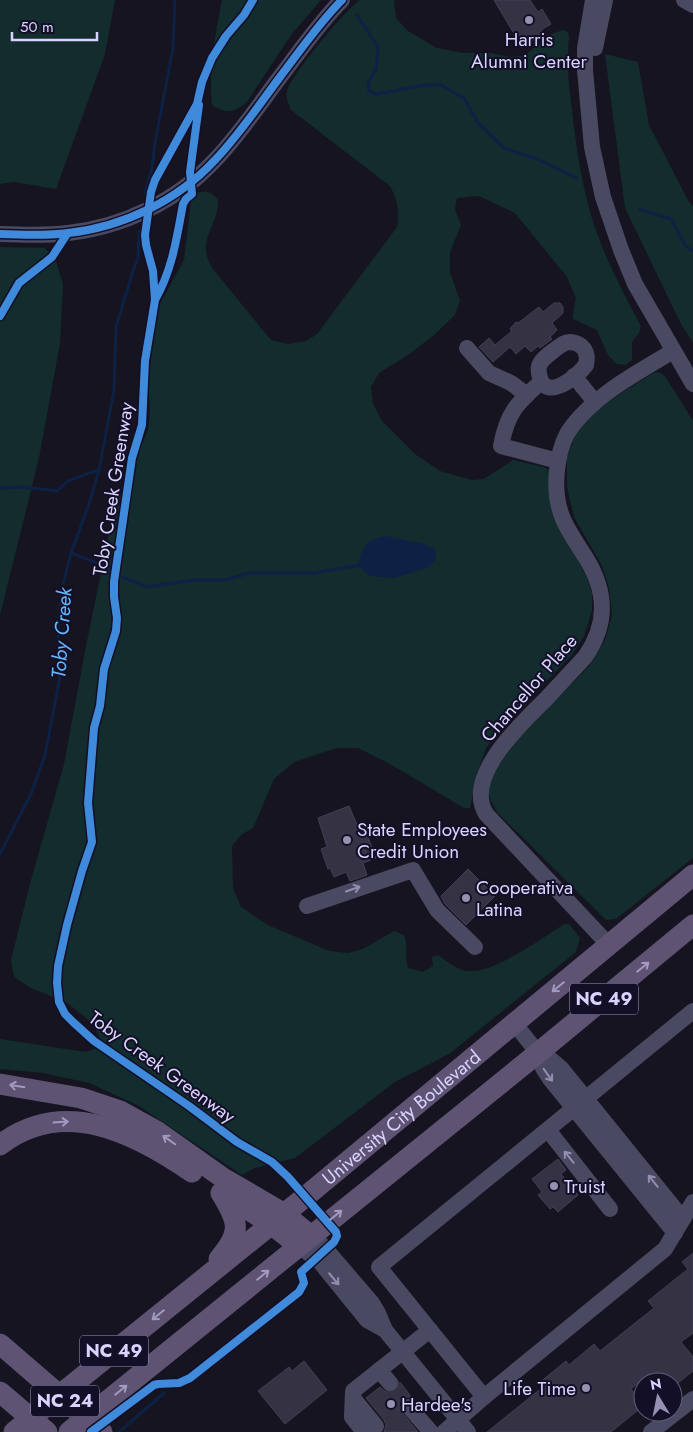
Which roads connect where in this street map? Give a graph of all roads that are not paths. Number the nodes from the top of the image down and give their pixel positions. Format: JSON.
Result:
{"nodes":[{"id":1,"x":342,"y":0,"type":"edge"},
{"id":2,"x":593,"y":0,"type":"edge"},
{"id":3,"x":605,"y":0,"type":"edge"},
{"id":4,"x":684,"y":0,"type":"edge"},
{"id":5,"x":693,"y":5,"type":"edge"},
{"id":6,"x":586,"y":81,"type":"junction"},
{"id":7,"x":0,"y":234,"type":"edge"},
{"id":8,"x":467,"y":348,"type":"dead end"},
{"id":9,"x":673,"y":350,"type":"junction"},
{"id":10,"x":574,"y":376,"type":"junction"},
{"id":11,"x":541,"y":382,"type":"junction"},
{"id":12,"x":693,"y":384,"type":"edge"},
{"id":13,"x":527,"y":395,"type":"junction"},
{"id":14,"x":596,"y":402,"type":"junction"},
{"id":15,"x":558,"y":461,"type":"junction"},
{"id":16,"x":693,"y":875,"type":"edge"},
{"id":17,"x":307,"y":906,"type":"dead end"},
{"id":18,"x":693,"y":925,"type":"edge"},
{"id":19,"x":609,"y":945,"type":"junction"},
{"id":20,"x":475,"y":946,"type":"dead end"},
{"id":21,"x":693,"y":1011,"type":"edge"},
{"id":22,"x":514,"y":1023,"type":"junction"},
{"id":23,"x":538,"y":1053,"type":"junction"},
{"id":24,"x":0,"y":1084,"type":"edge"},
{"id":25,"x":580,"y":1104,"type":"junction"},
{"id":26,"x":548,"y":1130,"type":"junction"},
{"id":27,"x":0,"y":1144,"type":"edge"},
{"id":28,"x":220,"y":1191,"type":"junction"},
{"id":29,"x":693,"y":1202,"type":"edge"},
{"id":30,"x":610,"y":1209,"type":"dead end"},
{"id":31,"x":277,"y":1219,"type":"junction"},
{"id":32,"x":684,"y":1219,"type":"junction"},
{"id":33,"x":675,"y":1233,"type":"junction"},
{"id":34,"x":305,"y":1241,"type":"junction"},
{"id":35,"x":196,"y":1284,"type":"junction"},
{"id":36,"x":430,"y":1330,"type":"junction"},
{"id":37,"x":0,"y":1334,"type":"edge"},
{"id":38,"x":0,"y":1344,"type":"edge"},
{"id":39,"x":403,"y":1351,"type":"junction"},
{"id":40,"x":28,"y":1369,"type":"junction"},
{"id":41,"x":379,"y":1370,"type":"junction"},
{"id":42,"x":390,"y":1383,"type":"tunnel mouth"},
{"id":43,"x":0,"y":1392,"type":"edge"},
{"id":44,"x":484,"y":1397,"type":"junction"},
{"id":45,"x":693,"y":1399,"type":"edge"},
{"id":46,"x":409,"y":1407,"type":"tunnel mouth"},
{"id":47,"x":463,"y":1426,"type":"edge"},
{"id":48,"x":370,"y":1429,"type":"edge"},
{"id":49,"x":14,"y":1432,"type":"edge"},
{"id":50,"x":47,"y":1432,"type":"edge"},
{"id":51,"x":69,"y":1432,"type":"edge"},
{"id":52,"x":102,"y":1432,"type":"edge"},
{"id":53,"x":433,"y":1432,"type":"edge"},
{"id":54,"x":652,"y":1432,"type":"edge"}],
"edges":[{"from":1,"to":7,"type":"street"},
{"from":2,"to":6,"type":"street"},
{"from":3,"to":6,"type":"street"},
{"from":4,"to":5,"type":"street"},
{"from":6,"to":9,"type":"street"},
{"from":8,"to":13,"type":"street"},
{"from":9,"to":12,"type":"street"},
{"from":9,"to":14,"type":"street","name":"Chancellor Place"},
{"from":10,"to":11,"type":"street"},
{"from":10,"to":11,"type":"street"},
{"from":10,"to":14,"type":"street"},
{"from":11,"to":13,"type":"street"},
{"from":13,"to":15,"type":"street"},
{"from":14,"to":15,"type":"street","name":"Chancellor Place"},
{"from":15,"to":19,"type":"street","name":"Chancellor Place"},
{"from":16,"to":19,"type":"main road","name":"University City Boulevard","number":"NC 49"},
{"from":17,"to":20,"type":"street","one_way":true},
{"from":23,"to":18,"type":"main road","name":"University City Boulevard","number":"NC 49","one_way":true},
{"from":19,"to":22,"type":"main road","name":"University City Boulevard","number":"NC 49","one_way":true},
{"from":21,"to":25,"type":"street"},
{"from":22,"to":23,"type":"street"},
{"from":22,"to":31,"type":"main road","name":"University City Boulevard","number":"NC 49"},
{"from":23,"to":25,"type":"street"},
{"from":34,"to":23,"type":"main road","name":"University City Boulevard","number":"NC 49","one_way":true},
{"from":31,"to":24,"type":"main road","one_way":true},
{"from":25,"to":26,"type":"street"},
{"from":32,"to":25,"type":"street","one_way":true},
{"from":25,"to":33,"type":"street"},
{"from":30,"to":26,"type":"street","one_way":true},
{"from":26,"to":36,"type":"street"},
{"from":27,"to":28,"type":"main road","one_way":true},
{"from":28,"to":31,"type":"main road"},
{"from":28,"to":35,"type":"main road"},
{"from":29,"to":32,"type":"street"},
{"from":31,"to":34,"type":"main road"},
{"from":31,"to":35,"type":"main road","name":"University City Boulevard","number":"NC 49"},
{"from":32,"to":33,"type":"street"},
{"from":33,"to":44,"type":"street"},
{"from":34,"to":39,"type":"street"},
{"from":51,"to":34,"type":"main road","name":"University City Boulevard","number":"NC 49","one_way":true},
{"from":35,"to":49,"type":"main road","name":"University City Boulevard","number":"NC 49","one_way":true},
{"from":36,"to":39,"type":"street"},
{"from":36,"to":44,"type":"street"},
{"from":37,"to":40,"type":"main road"},
{"from":38,"to":40,"type":"main road","number":"NC 24"},
{"from":39,"to":41,"type":"street"},
{"from":39,"to":47,"type":"street"},
{"from":40,"to":52,"type":"main road","number":"NC 24"},
{"from":41,"to":42,"type":"street"},
{"from":41,"to":48,"type":"street"},
{"from":43,"to":50,"type":"main road","number":"NC 24"},
{"from":44,"to":47,"type":"street"},
{"from":45,"to":54,"type":"street"},
{"from":46,"to":53,"type":"street"},
{"from":47,"to":53,"type":"street"}]}
